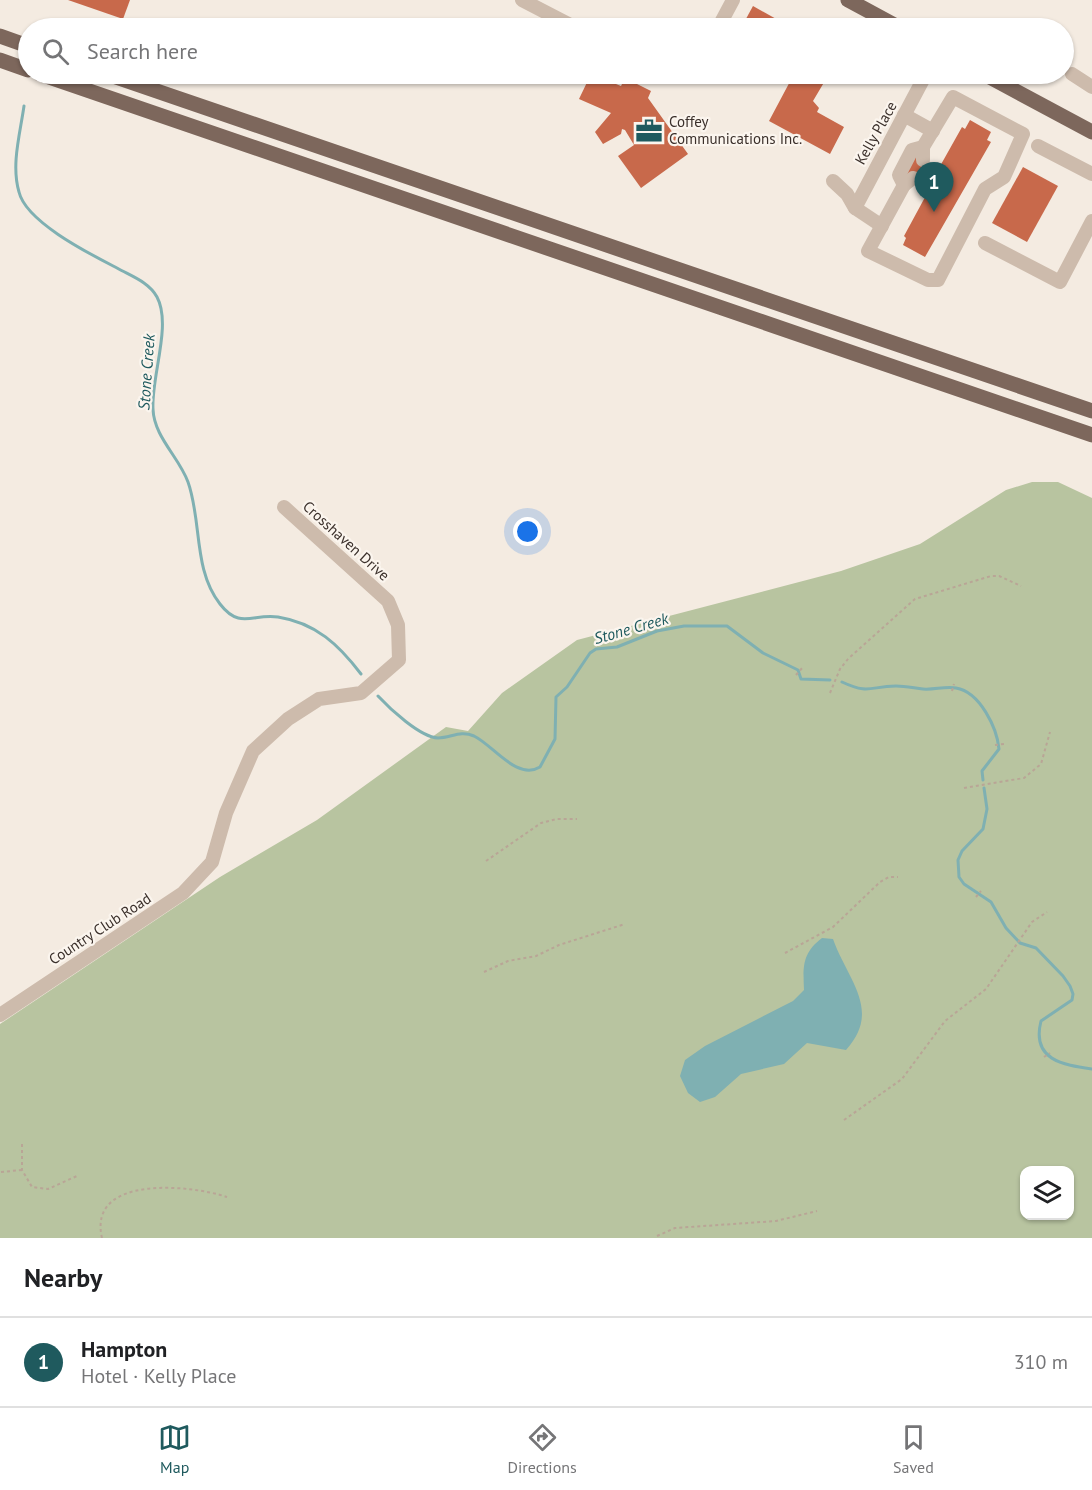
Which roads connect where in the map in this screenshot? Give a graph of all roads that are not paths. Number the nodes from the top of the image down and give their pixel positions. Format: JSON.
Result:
{"nodes":[{"id":1,"x":522,"y":0,"type":"edge"},
{"id":2,"x":734,"y":0,"type":"edge"},
{"id":3,"x":848,"y":0,"type":"edge"},
{"id":4,"x":557,"y":18,"type":"edge"},
{"id":5,"x":724,"y":18,"type":"edge"},
{"id":6,"x":881,"y":18,"type":"edge"},
{"id":7,"x":0,"y":36,"type":"edge"},
{"id":8,"x":18,"y":42,"type":"edge"},
{"id":9,"x":0,"y":60,"type":"edge"},
{"id":10,"x":18,"y":66,"type":"edge"},
{"id":11,"x":1074,"y":75,"type":"edge"},
{"id":12,"x":69,"y":84,"type":"edge"},
{"id":13,"x":136,"y":84,"type":"edge"},
{"id":14,"x":921,"y":84,"type":"edge"},
{"id":15,"x":1003,"y":84,"type":"edge"},
{"id":16,"x":1092,"y":87,"type":"edge"},
{"id":17,"x":904,"y":115,"type":"junction"},
{"id":18,"x":933,"y":130,"type":"junction"},
{"id":19,"x":1092,"y":132,"type":"edge"},
{"id":20,"x":1038,"y":146,"type":"dead end"},
{"id":21,"x":1092,"y":174,"type":"edge"},
{"id":22,"x":833,"y":181,"type":"dead end"},
{"id":23,"x":855,"y":208,"type":"junction"},
{"id":24,"x":1092,"y":221,"type":"edge"},
{"id":25,"x":882,"y":226,"type":"junction"},
{"id":26,"x":985,"y":243,"type":"dead end"},
{"id":27,"x":1092,"y":411,"type":"edge"},
{"id":28,"x":1092,"y":435,"type":"edge"},
{"id":29,"x":284,"y":507,"type":"dead end"},
{"id":30,"x":212,"y":862,"type":"joint"},
{"id":31,"x":0,"y":1015,"type":"edge"}],
"edges":[{"from":1,"to":4,"type":"street"},
{"from":2,"to":5,"type":"street"},
{"from":3,"to":6,"type":"main road"},
{"from":7,"to":8,"type":"main road"},
{"from":9,"to":10,"type":"main road"},
{"from":11,"to":16,"type":"street"},
{"from":12,"to":28,"type":"main road"},
{"from":13,"to":27,"type":"main road"},
{"from":14,"to":17,"type":"street","name":"Kelly Place"},
{"from":15,"to":19,"type":"main road"},
{"from":17,"to":18,"type":"street"},
{"from":17,"to":23,"type":"street","name":"Kelly Place"},
{"from":18,"to":25,"type":"street"},
{"from":18,"to":25,"type":"street"},
{"from":20,"to":21,"type":"street"},
{"from":22,"to":23,"type":"street"},
{"from":23,"to":25,"type":"street"},
{"from":24,"to":26,"type":"street"},
{"from":29,"to":30,"type":"street","name":"Crosshaven Drive"},
{"from":30,"to":31,"type":"street","name":"Country Club Road"}]}
